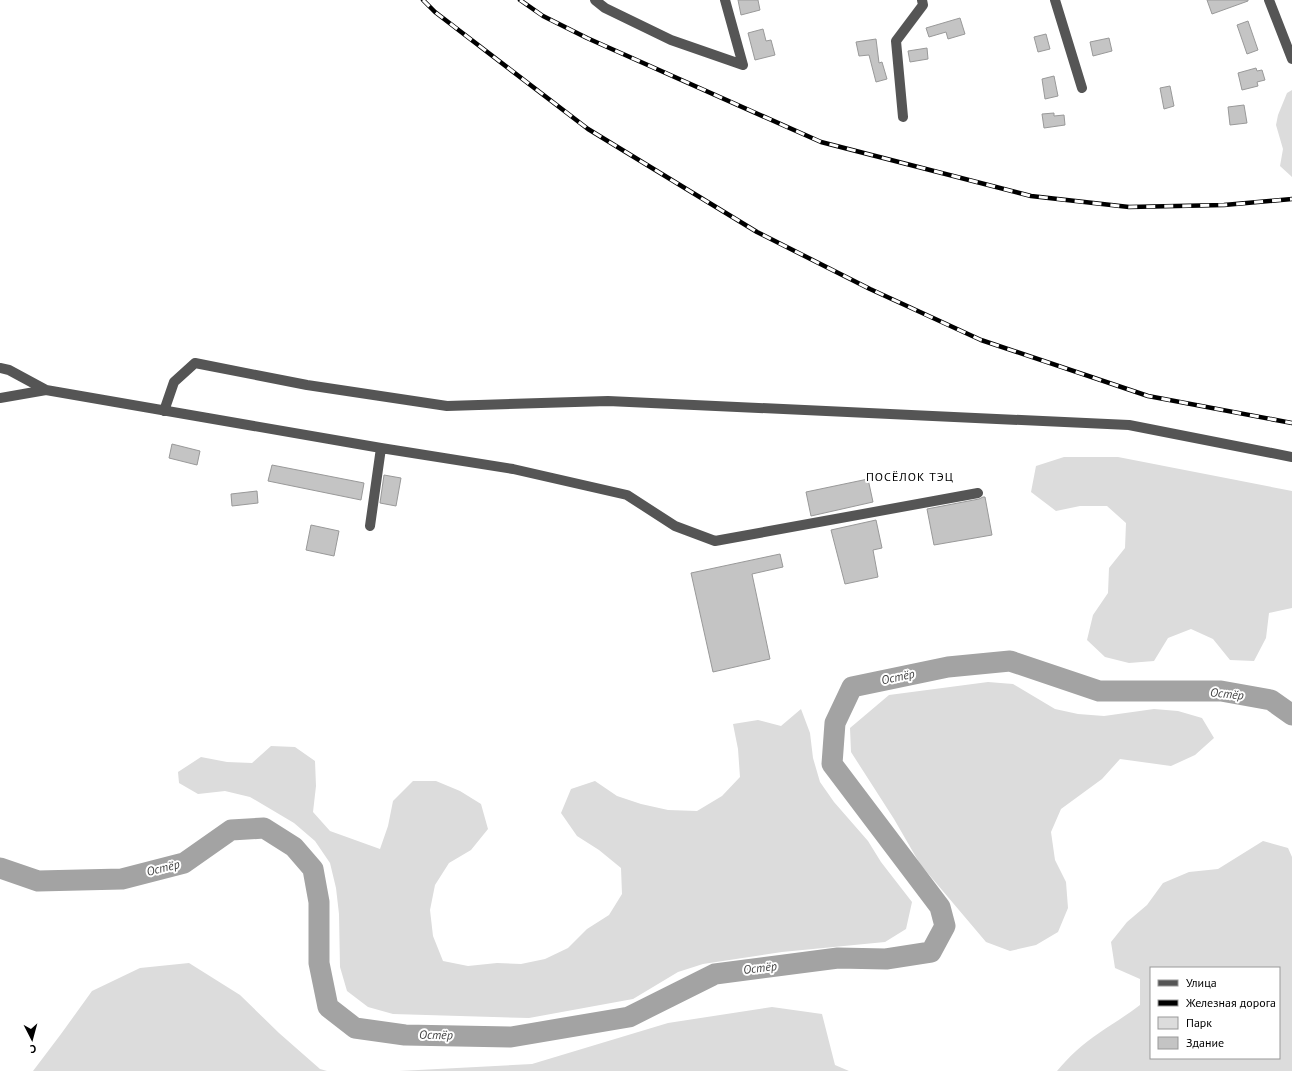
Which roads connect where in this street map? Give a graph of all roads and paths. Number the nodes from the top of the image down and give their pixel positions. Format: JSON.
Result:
{"nodes":[{"id":1,"x":595,"y":0,"type":"edge"},
{"id":2,"x":725,"y":0,"type":"edge"},
{"id":3,"x":922,"y":0,"type":"edge"},
{"id":4,"x":1055,"y":0,"type":"edge"},
{"id":5,"x":1269,"y":0,"type":"edge"},
{"id":6,"x":1292,"y":59,"type":"edge"},
{"id":7,"x":1082,"y":88,"type":"dead end"},
{"id":8,"x":903,"y":117,"type":"dead end"},
{"id":9,"x":0,"y":368,"type":"edge"},
{"id":10,"x":46,"y":390,"type":"junction"},
{"id":11,"x":0,"y":398,"type":"edge"},
{"id":12,"x":164,"y":410,"type":"junction"},
{"id":13,"x":381,"y":448,"type":"junction"},
{"id":14,"x":1292,"y":457,"type":"edge"},
{"id":15,"x":978,"y":493,"type":"dead end"},
{"id":16,"x":370,"y":526,"type":"dead end"}],
"edges":[{"from":1,"to":2,"type":"street"},
{"from":3,"to":8,"type":"street"},
{"from":4,"to":7,"type":"street"},
{"from":5,"to":6,"type":"street"},
{"from":9,"to":10,"type":"street"},
{"from":10,"to":11,"type":"street"},
{"from":10,"to":12,"type":"street"},
{"from":12,"to":13,"type":"street"},
{"from":12,"to":14,"type":"street"},
{"from":13,"to":15,"type":"street"},
{"from":13,"to":16,"type":"street"}]}
